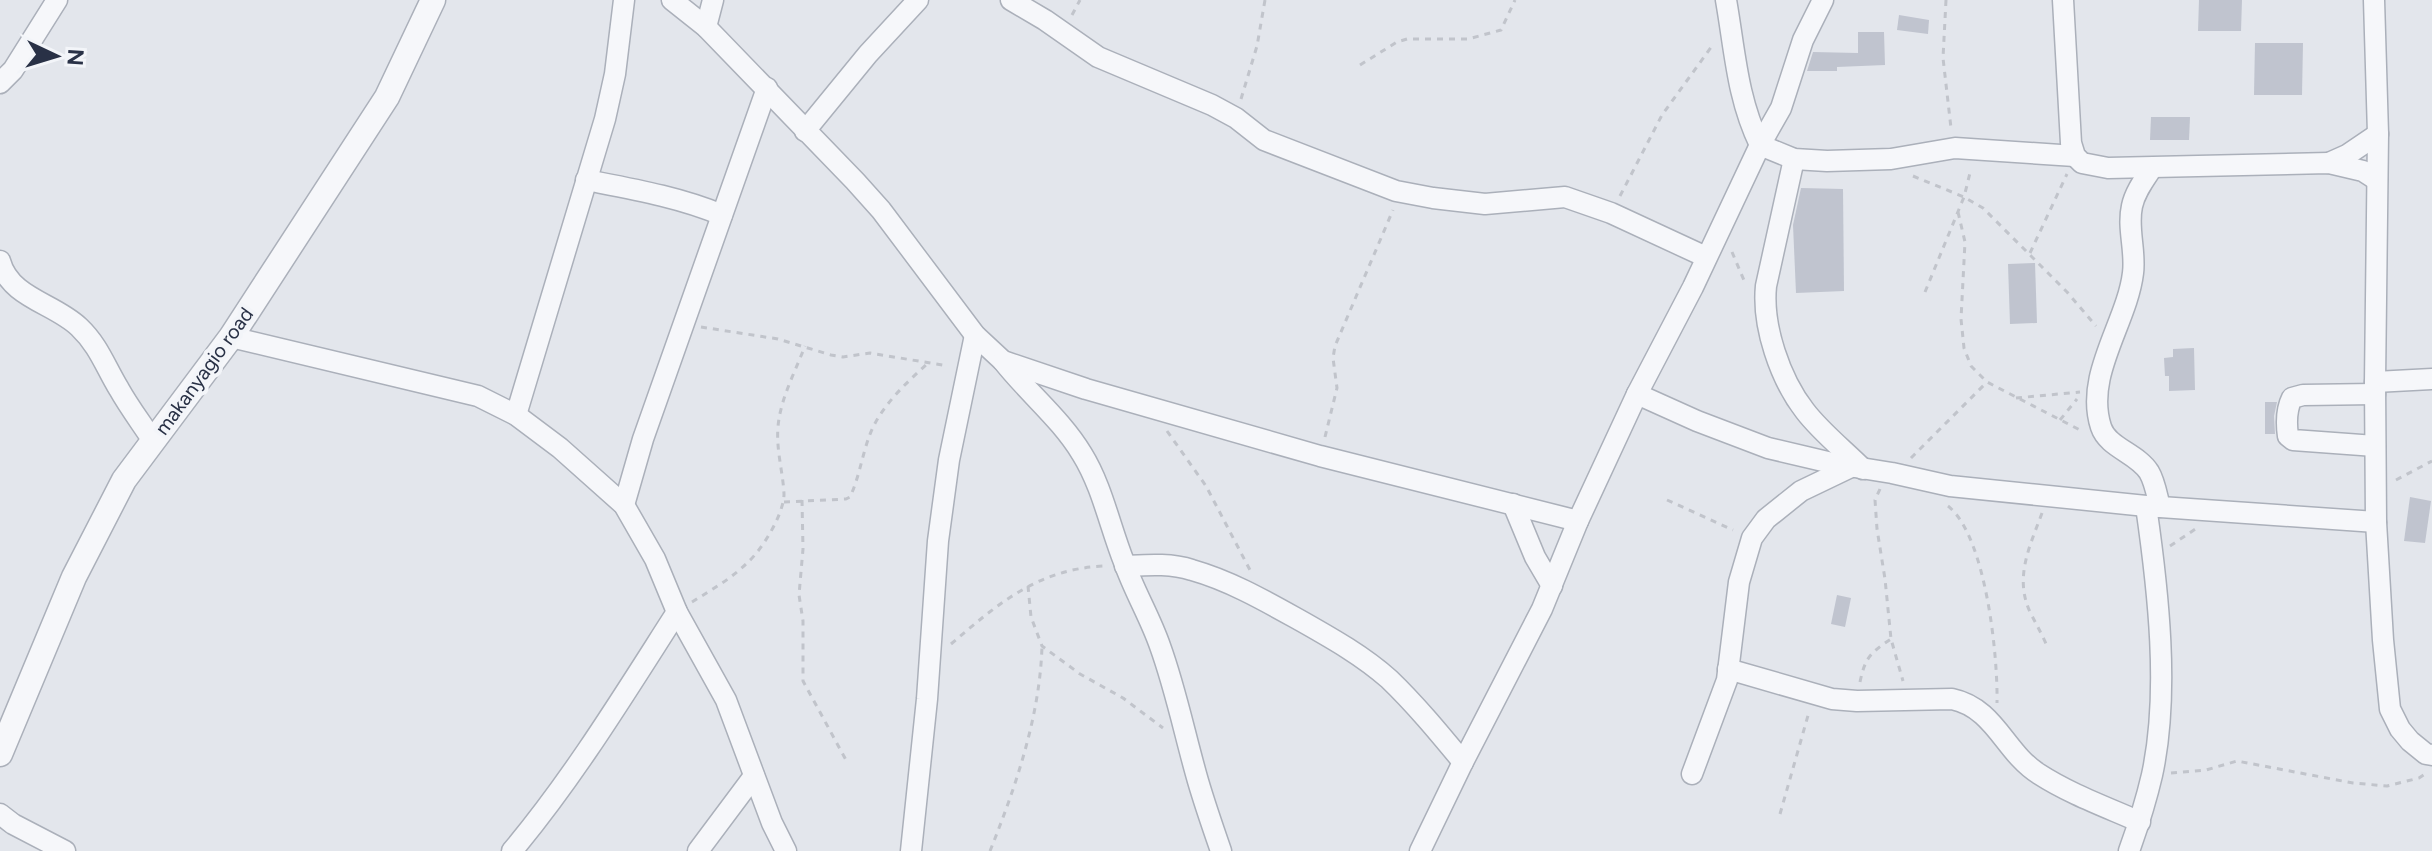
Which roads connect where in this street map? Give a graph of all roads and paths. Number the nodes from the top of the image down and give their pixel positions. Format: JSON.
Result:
{"nodes":[{"id":1,"x":57,"y":0,"type":"edge"},
{"id":2,"x":433,"y":0,"type":"edge"},
{"id":3,"x":624,"y":0,"type":"edge"},
{"id":4,"x":672,"y":0,"type":"edge"},
{"id":5,"x":713,"y":0,"type":"edge"},
{"id":6,"x":918,"y":0,"type":"edge"},
{"id":7,"x":1011,"y":0,"type":"edge"},
{"id":8,"x":1265,"y":0,"type":"edge"},
{"id":9,"x":1515,"y":0,"type":"edge"},
{"id":10,"x":1726,"y":0,"type":"edge"},
{"id":11,"x":1823,"y":0,"type":"edge"},
{"id":12,"x":1946,"y":0,"type":"edge"},
{"id":13,"x":2063,"y":0,"type":"edge"},
{"id":14,"x":2374,"y":0,"type":"edge"},
{"id":15,"x":1730,"y":22,"type":"junction"},
{"id":16,"x":706,"y":27,"type":"junction"},
{"id":17,"x":1360,"y":65,"type":"dead end"},
{"id":18,"x":0,"y":83,"type":"edge"},
{"id":19,"x":767,"y":88,"type":"junction"},
{"id":20,"x":1236,"y":118,"type":"junction"},
{"id":21,"x":805,"y":131,"type":"junction"},
{"id":22,"x":2378,"y":134,"type":"junction"},
{"id":23,"x":1760,"y":145,"type":"junction"},
{"id":24,"x":1965,"y":148,"type":"junction"},
{"id":25,"x":2077,"y":158,"type":"junction"},
{"id":26,"x":1794,"y":159,"type":"junction"},
{"id":27,"x":1877,"y":161,"type":"junction"},
{"id":28,"x":2329,"y":163,"type":"junction"},
{"id":29,"x":2152,"y":168,"type":"junction"},
{"id":30,"x":586,"y":180,"type":"junction"},
{"id":31,"x":2377,"y":180,"type":"junction"},
{"id":32,"x":1401,"y":192,"type":"junction"},
{"id":33,"x":1964,"y":197,"type":"junction"},
{"id":34,"x":1958,"y":212,"type":"junction"},
{"id":35,"x":1611,"y":213,"type":"junction"},
{"id":36,"x":722,"y":215,"type":"junction"},
{"id":37,"x":1725,"y":218,"type":"junction"},
{"id":38,"x":2030,"y":253,"type":"junction"},
{"id":39,"x":1706,"y":257,"type":"junction"},
{"id":40,"x":0,"y":261,"type":"edge"},
{"id":41,"x":1747,"y":287,"type":"dead end"},
{"id":42,"x":1925,"y":292,"type":"dead end"},
{"id":43,"x":683,"y":324,"type":"junction"},
{"id":44,"x":975,"y":335,"type":"junction"},
{"id":45,"x":231,"y":337,"type":"junction"},
{"id":46,"x":2111,"y":344,"type":"junction"},
{"id":47,"x":805,"y":346,"type":"junction"},
{"id":48,"x":1003,"y":361,"type":"junction"},
{"id":49,"x":927,"y":364,"type":"junction"},
{"id":50,"x":967,"y":369,"type":"junction"},
{"id":51,"x":2432,"y":379,"type":"edge"},
{"id":52,"x":1987,"y":382,"type":"junction"},
{"id":53,"x":2375,"y":388,"type":"junction"},
{"id":54,"x":2084,"y":392,"type":"dead end"},
{"id":55,"x":1637,"y":394,"type":"junction"},
{"id":56,"x":2015,"y":398,"type":"junction"},
{"id":57,"x":1149,"y":407,"type":"junction"},
{"id":58,"x":516,"y":415,"type":"junction"},
{"id":59,"x":2105,"y":436,"type":"junction"},
{"id":60,"x":153,"y":441,"type":"junction"},
{"id":61,"x":2375,"y":446,"type":"junction"},
{"id":62,"x":1320,"y":456,"type":"junction"},
{"id":63,"x":2432,"y":461,"type":"edge"},
{"id":64,"x":1857,"y":468,"type":"junction"},
{"id":65,"x":1892,"y":473,"type":"junction"},
{"id":66,"x":1936,"y":483,"type":"junction"},
{"id":67,"x":2376,"y":493,"type":"junction"},
{"id":68,"x":2047,"y":498,"type":"junction"},
{"id":69,"x":802,"y":500,"type":"junction"},
{"id":70,"x":1667,"y":500,"type":"dead end"},
{"id":71,"x":783,"y":502,"type":"junction"},
{"id":72,"x":1513,"y":504,"type":"junction"},
{"id":73,"x":624,"y":505,"type":"junction"},
{"id":74,"x":2153,"y":507,"type":"junction"},
{"id":75,"x":2219,"y":511,"type":"junction"},
{"id":76,"x":1578,"y":521,"type":"junction"},
{"id":77,"x":2376,"y":522,"type":"junction"},
{"id":78,"x":1752,"y":538,"type":"junction"},
{"id":79,"x":2153,"y":556,"type":"junction"},
{"id":80,"x":1125,"y":566,"type":"junction"},
{"id":81,"x":1028,"y":586,"type":"junction"},
{"id":82,"x":1552,"y":586,"type":"junction"},
{"id":83,"x":1261,"y":598,"type":"junction"},
{"id":84,"x":677,"y":612,"type":"junction"},
{"id":85,"x":1891,"y":639,"type":"junction"},
{"id":86,"x":1042,"y":646,"type":"junction"},
{"id":87,"x":2047,"y":646,"type":"dead end"},
{"id":88,"x":930,"y":662,"type":"junction"},
{"id":89,"x":1728,"y":669,"type":"junction"},
{"id":90,"x":1815,"y":693,"type":"junction"},
{"id":91,"x":1909,"y":700,"type":"junction"},
{"id":92,"x":1857,"y":701,"type":"junction"},
{"id":93,"x":1996,"y":727,"type":"junction"},
{"id":94,"x":1189,"y":746,"type":"junction"},
{"id":95,"x":0,"y":754,"type":"edge"},
{"id":96,"x":2432,"y":755,"type":"edge"},
{"id":97,"x":846,"y":760,"type":"dead end"},
{"id":98,"x":1463,"y":762,"type":"junction"},
{"id":99,"x":2432,"y":770,"type":"edge"},
{"id":100,"x":2153,"y":772,"type":"junction"},
{"id":101,"x":1692,"y":774,"type":"dead end"},
{"id":102,"x":754,"y":776,"type":"junction"},
{"id":103,"x":0,"y":814,"type":"edge"},
{"id":104,"x":1780,"y":814,"type":"dead end"},
{"id":105,"x":2140,"y":822,"type":"junction"},
{"id":106,"x":65,"y":851,"type":"edge"},
{"id":107,"x":512,"y":851,"type":"edge"},
{"id":108,"x":698,"y":851,"type":"edge"},
{"id":109,"x":786,"y":851,"type":"edge"},
{"id":110,"x":911,"y":851,"type":"edge"},
{"id":111,"x":990,"y":851,"type":"edge"},
{"id":112,"x":1221,"y":851,"type":"edge"},
{"id":113,"x":1420,"y":851,"type":"edge"},
{"id":114,"x":2129,"y":851,"type":"edge"}],
"edges":[{"from":1,"to":18,"type":"street"},
{"from":2,"to":45,"type":"street","name":"makanyagio road"},
{"from":3,"to":30,"type":"street"},
{"from":4,"to":16,"type":"street"},
{"from":5,"to":16,"type":"street"},
{"from":6,"to":21,"type":"street"},
{"from":7,"to":20,"type":"street"},
{"from":8,"to":20,"type":"path"},
{"from":9,"to":17,"type":"path"},
{"from":10,"to":15,"type":"street"},
{"from":11,"to":23,"type":"street"},
{"from":12,"to":24,"type":"path"},
{"from":13,"to":25,"type":"street"},
{"from":14,"to":22,"type":"street"},
{"from":15,"to":23,"type":"street"},
{"from":15,"to":35,"type":"path"},
{"from":16,"to":19,"type":"street"},
{"from":19,"to":21,"type":"street"},
{"from":19,"to":36,"type":"street"},
{"from":20,"to":32,"type":"street"},
{"from":21,"to":44,"type":"street"},
{"from":22,"to":28,"type":"street"},
{"from":22,"to":31,"type":"street"},
{"from":23,"to":26,"type":"street"},
{"from":23,"to":37,"type":"street"},
{"from":24,"to":25,"type":"street"},
{"from":24,"to":27,"type":"street"},
{"from":24,"to":33,"type":"path"},
{"from":25,"to":29,"type":"street"},
{"from":25,"to":38,"type":"path"},
{"from":26,"to":27,"type":"street"},
{"from":26,"to":64,"type":"street"},
{"from":27,"to":33,"type":"path"},
{"from":28,"to":29,"type":"street"},
{"from":28,"to":31,"type":"street"},
{"from":29,"to":46,"type":"street"},
{"from":30,"to":36,"type":"street"},
{"from":30,"to":58,"type":"street"},
{"from":31,"to":53,"type":"street"},
{"from":32,"to":35,"type":"street"},
{"from":32,"to":62,"type":"path"},
{"from":33,"to":34,"type":"path"},
{"from":33,"to":38,"type":"path"},
{"from":34,"to":42,"type":"path"},
{"from":34,"to":52,"type":"path"},
{"from":35,"to":39,"type":"street"},
{"from":36,"to":43,"type":"street"},
{"from":37,"to":39,"type":"street"},
{"from":37,"to":41,"type":"path"},
{"from":38,"to":46,"type":"path"},
{"from":39,"to":55,"type":"street"},
{"from":40,"to":60,"type":"street"},
{"from":43,"to":47,"type":"path"},
{"from":43,"to":73,"type":"street"},
{"from":44,"to":48,"type":"street"},
{"from":44,"to":50,"type":"street"},
{"from":45,"to":58,"type":"street"},
{"from":45,"to":60,"type":"street","name":"makanyagio road"},
{"from":46,"to":59,"type":"street"},
{"from":47,"to":49,"type":"path"},
{"from":47,"to":71,"type":"path"},
{"from":48,"to":57,"type":"street"},
{"from":48,"to":80,"type":"street"},
{"from":49,"to":50,"type":"path"},
{"from":49,"to":69,"type":"path"},
{"from":50,"to":88,"type":"street"},
{"from":51,"to":53,"type":"street"},
{"from":52,"to":56,"type":"path"},
{"from":52,"to":65,"type":"path"},
{"from":53,"to":61,"type":"street"},
{"from":53,"to":61,"type":"street"},
{"from":54,"to":56,"type":"path"},
{"from":55,"to":64,"type":"street"},
{"from":55,"to":76,"type":"street"},
{"from":56,"to":59,"type":"path"},
{"from":57,"to":62,"type":"street"},
{"from":57,"to":83,"type":"path"},
{"from":58,"to":73,"type":"street"},
{"from":59,"to":74,"type":"street"},
{"from":60,"to":95,"type":"street","name":"makanyagio road"},
{"from":61,"to":67,"type":"street"},
{"from":62,"to":72,"type":"street"},
{"from":63,"to":67,"type":"path"},
{"from":64,"to":65,"type":"street"},
{"from":64,"to":78,"type":"street"},
{"from":65,"to":66,"type":"street"},
{"from":65,"to":85,"type":"path"},
{"from":66,"to":68,"type":"street"},
{"from":66,"to":93,"type":"path"},
{"from":67,"to":77,"type":"street"},
{"from":68,"to":74,"type":"street"},
{"from":68,"to":87,"type":"path"},
{"from":69,"to":71,"type":"path"},
{"from":69,"to":97,"type":"path"},
{"from":70,"to":78,"type":"path"},
{"from":71,"to":84,"type":"path"},
{"from":72,"to":76,"type":"street"},
{"from":72,"to":82,"type":"street"},
{"from":73,"to":84,"type":"street"},
{"from":74,"to":75,"type":"street"},
{"from":74,"to":79,"type":"street"},
{"from":75,"to":77,"type":"street"},
{"from":75,"to":79,"type":"path"},
{"from":76,"to":82,"type":"street"},
{"from":77,"to":96,"type":"street"},
{"from":78,"to":89,"type":"street"},
{"from":79,"to":100,"type":"street"},
{"from":80,"to":81,"type":"path"},
{"from":80,"to":83,"type":"street"},
{"from":80,"to":94,"type":"street"},
{"from":81,"to":86,"type":"path"},
{"from":81,"to":88,"type":"path"},
{"from":82,"to":98,"type":"street"},
{"from":83,"to":98,"type":"street"},
{"from":84,"to":102,"type":"street"},
{"from":84,"to":107,"type":"street"},
{"from":85,"to":91,"type":"path"},
{"from":85,"to":92,"type":"path"},
{"from":86,"to":94,"type":"path"},
{"from":86,"to":111,"type":"path"},
{"from":88,"to":110,"type":"street"},
{"from":89,"to":90,"type":"street"},
{"from":89,"to":101,"type":"street"},
{"from":90,"to":92,"type":"street"},
{"from":90,"to":104,"type":"path"},
{"from":91,"to":92,"type":"street"},
{"from":91,"to":93,"type":"street"},
{"from":93,"to":105,"type":"street"},
{"from":94,"to":112,"type":"street"},
{"from":98,"to":113,"type":"street"},
{"from":99,"to":100,"type":"path"},
{"from":100,"to":105,"type":"street"},
{"from":102,"to":108,"type":"street"},
{"from":102,"to":109,"type":"street"},
{"from":103,"to":106,"type":"street"},
{"from":105,"to":114,"type":"street"}]}
